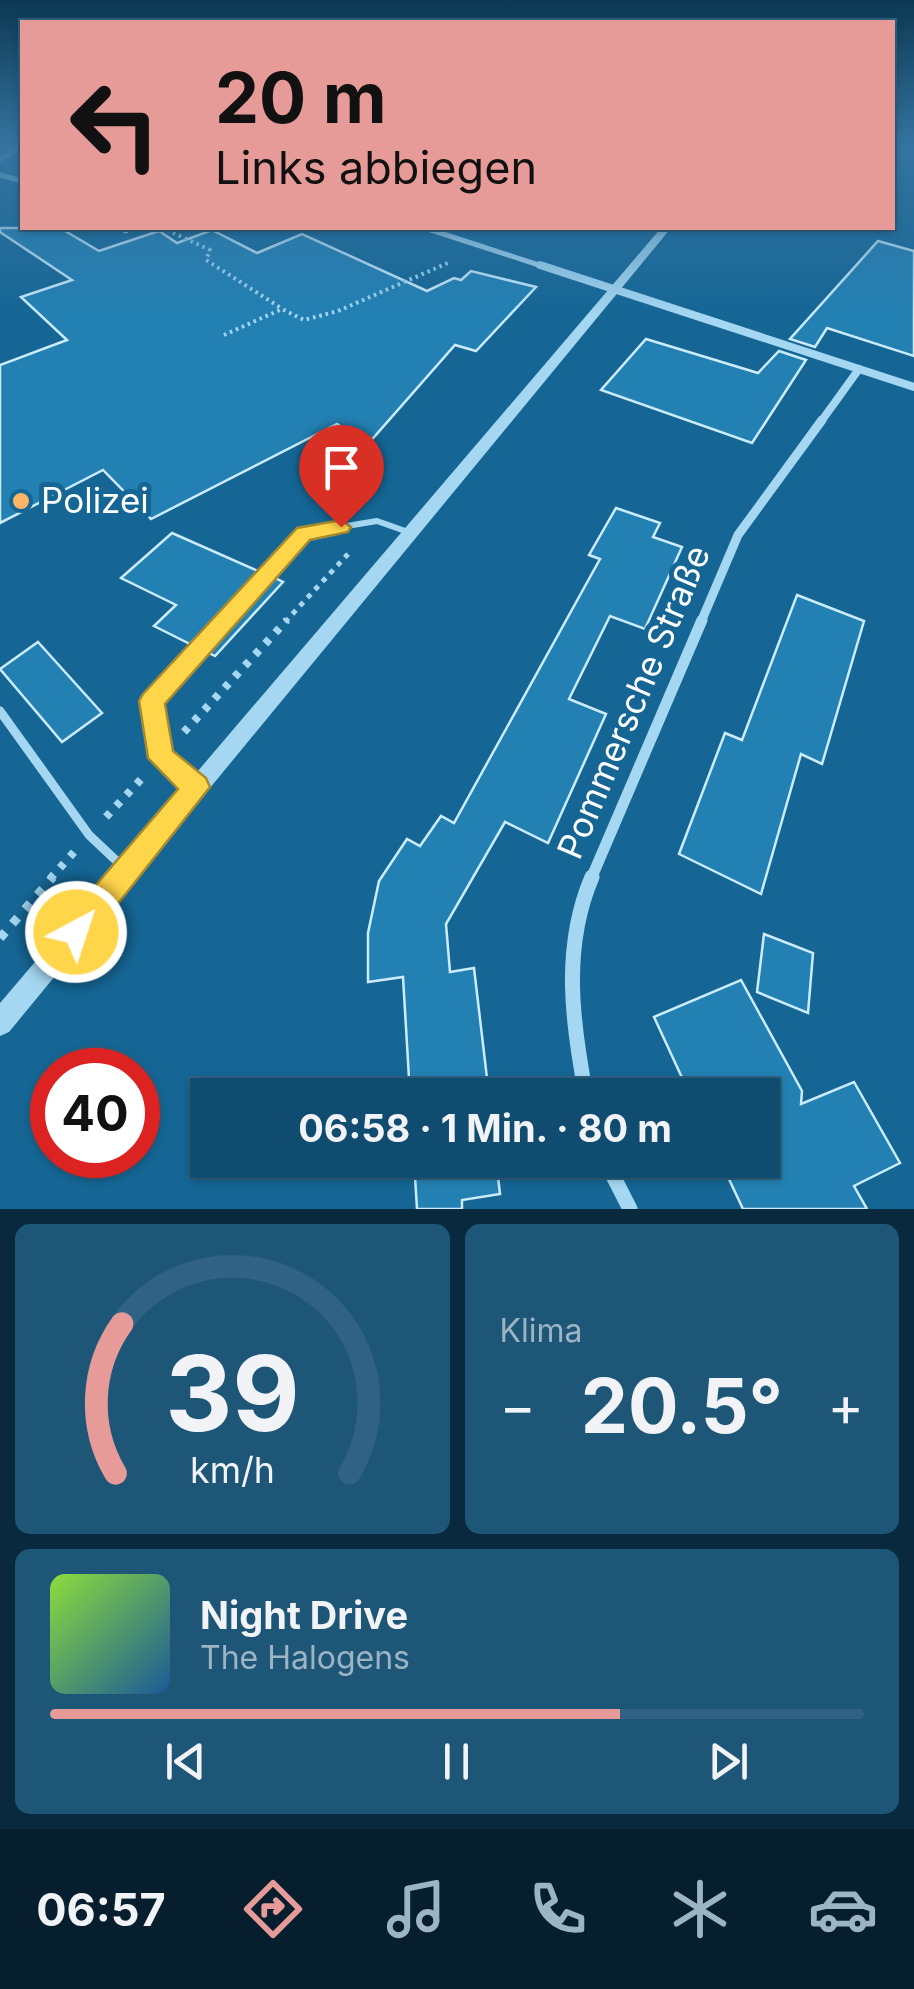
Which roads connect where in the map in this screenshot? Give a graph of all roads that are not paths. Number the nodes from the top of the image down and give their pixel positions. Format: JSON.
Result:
{"nodes":[{"id":1,"x":431,"y":230,"type":"edge"},
{"id":2,"x":664,"y":230,"type":"edge"},
{"id":3,"x":613,"y":286,"type":"junction"},
{"id":4,"x":859,"y":368,"type":"junction"},
{"id":5,"x":914,"y":387,"type":"edge"},
{"id":6,"x":408,"y":532,"type":"junction"},
{"id":7,"x":0,"y":711,"type":"edge"},
{"id":8,"x":196,"y":787,"type":"junction"},
{"id":9,"x":126,"y":871,"type":"junction"},
{"id":10,"x":0,"y":1023,"type":"edge"},
{"id":11,"x":583,"y":1078,"type":"edge"},
{"id":12,"x":614,"y":1178,"type":"edge"},
{"id":13,"x":630,"y":1209,"type":"edge"}],
"edges":[{"from":1,"to":3,"type":"street"},
{"from":2,"to":3,"type":"street"},
{"from":3,"to":4,"type":"street"},
{"from":3,"to":6,"type":"street"},
{"from":4,"to":5,"type":"street"},
{"from":4,"to":11,"type":"street","name":"Pommersche Straße"},
{"from":6,"to":8,"type":"street"},
{"from":6,"to":8,"type":"lane"},
{"from":7,"to":9,"type":"lane"},
{"from":8,"to":9,"type":"street"},
{"from":9,"to":10,"type":"street"},
{"from":12,"to":13,"type":"street"}]}
